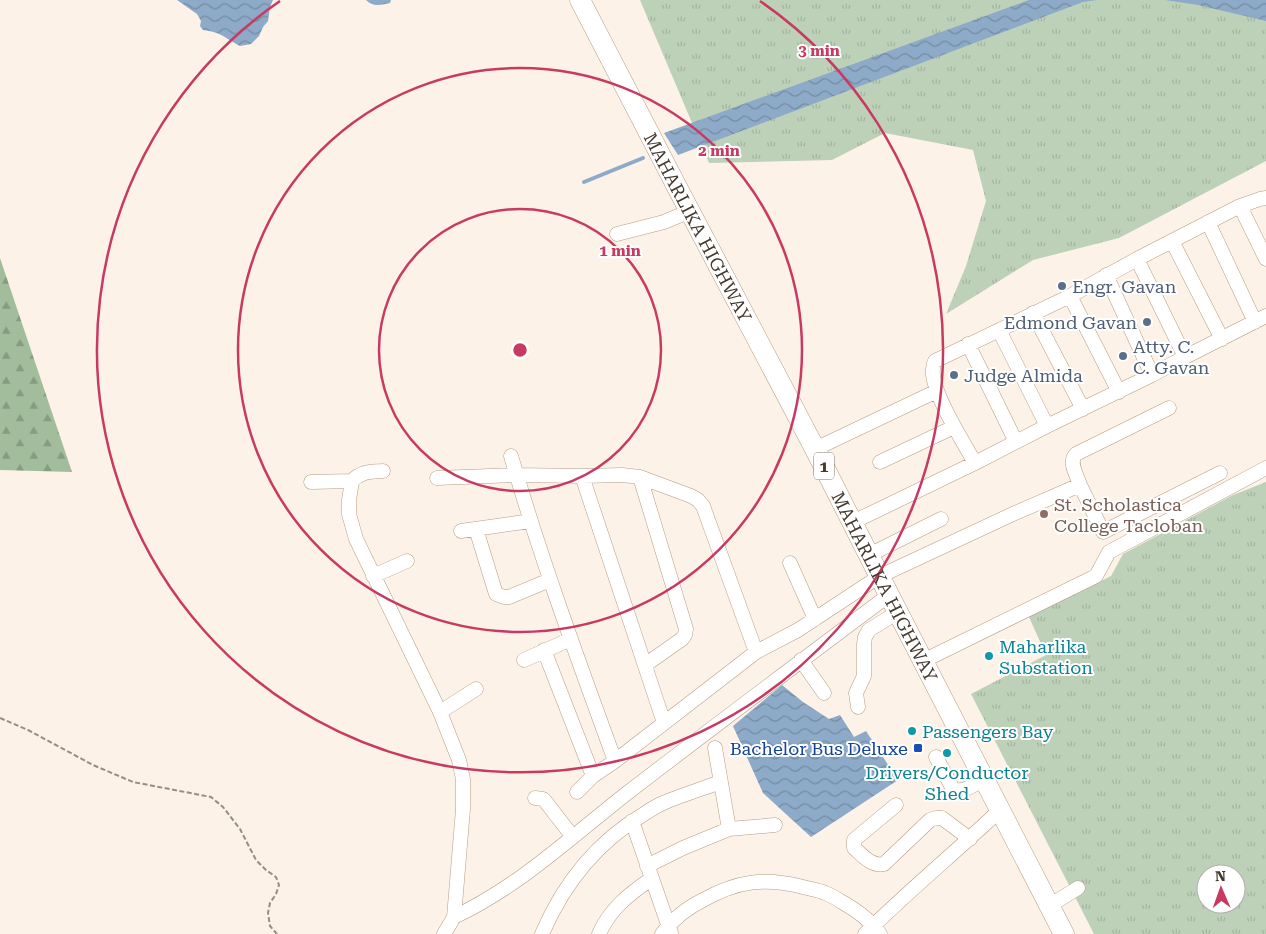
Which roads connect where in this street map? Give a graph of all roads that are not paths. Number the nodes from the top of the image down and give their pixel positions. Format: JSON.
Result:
{"nodes":[{"id":1,"x":580,"y":0,"type":"edge"},
{"id":2,"x":1266,"y":198,"type":"edge"},
{"id":3,"x":1240,"y":206,"type":"junction"},
{"id":4,"x":690,"y":211,"type":"junction"},
{"id":5,"x":1208,"y":222,"type":"junction"},
{"id":6,"x":617,"y":234,"type":"dead end"},
{"id":7,"x":1172,"y":241,"type":"junction"},
{"id":8,"x":1136,"y":259,"type":"junction"},
{"id":9,"x":1266,"y":259,"type":"edge"},
{"id":10,"x":1106,"y":275,"type":"junction"},
{"id":11,"x":1070,"y":296,"type":"junction"},
{"id":12,"x":1033,"y":313,"type":"junction"},
{"id":13,"x":1260,"y":319,"type":"edge"},
{"id":14,"x":1000,"y":330,"type":"junction"},
{"id":15,"x":1222,"y":339,"type":"junction"},
{"id":16,"x":968,"y":344,"type":"junction"},
{"id":17,"x":1185,"y":357,"type":"junction"},
{"id":18,"x":1152,"y":375,"type":"junction"},
{"id":19,"x":937,"y":391,"type":"junction"},
{"id":20,"x":1119,"y":392,"type":"junction"},
{"id":21,"x":1169,"y":408,"type":"dead end"},
{"id":22,"x":1084,"y":409,"type":"junction"},
{"id":23,"x":1047,"y":426,"type":"junction"},
{"id":24,"x":954,"y":427,"type":"junction"},
{"id":25,"x":1016,"y":442,"type":"junction"},
{"id":26,"x":816,"y":449,"type":"junction"},
{"id":27,"x":511,"y":456,"type":"dead end"},
{"id":28,"x":880,"y":462,"type":"dead end"},
{"id":29,"x":975,"y":463,"type":"junction"},
{"id":30,"x":1266,"y":468,"type":"edge"},
{"id":31,"x":382,"y":471,"type":"dead end"},
{"id":32,"x":1220,"y":473,"type":"dead end"},
{"id":33,"x":516,"y":474,"type":"junction"},
{"id":34,"x":582,"y":476,"type":"junction"},
{"id":35,"x":640,"y":477,"type":"junction"},
{"id":36,"x":437,"y":478,"type":"dead end"},
{"id":37,"x":352,"y":481,"type":"junction"},
{"id":38,"x":311,"y":482,"type":"dead end"},
{"id":39,"x":1080,"y":485,"type":"junction"},
{"id":40,"x":942,"y":519,"type":"dead end"},
{"id":41,"x":531,"y":521,"type":"junction"},
{"id":42,"x":853,"y":522,"type":"junction"},
{"id":43,"x":476,"y":529,"type":"junction"},
{"id":44,"x":461,"y":531,"type":"dead end"},
{"id":45,"x":869,"y":555,"type":"junction"},
{"id":46,"x":407,"y":561,"type":"dead end"},
{"id":47,"x":790,"y":563,"type":"dead end"},
{"id":48,"x":374,"y":576,"type":"junction"},
{"id":49,"x":880,"y":576,"type":"junction"},
{"id":50,"x":550,"y":580,"type":"junction"},
{"id":51,"x":893,"y":603,"type":"junction"},
{"id":52,"x":815,"y":619,"type":"junction"},
{"id":53,"x":571,"y":639,"type":"junction"},
{"id":54,"x":544,"y":650,"type":"junction"},
{"id":55,"x":756,"y":652,"type":"junction"},
{"id":56,"x":524,"y":660,"type":"dead end"},
{"id":57,"x":801,"y":660,"type":"junction"},
{"id":58,"x":923,"y":661,"type":"junction"},
{"id":59,"x":645,"y":665,"type":"junction"},
{"id":60,"x":476,"y":689,"type":"dead end"},
{"id":61,"x":824,"y":693,"type":"dead end"},
{"id":62,"x":858,"y":707,"type":"dead end"},
{"id":63,"x":440,"y":712,"type":"junction"},
{"id":64,"x":664,"y":724,"type":"junction"},
{"id":65,"x":715,"y":748,"type":"dead end"},
{"id":66,"x":936,"y":758,"type":"dead end"},
{"id":67,"x":614,"y":762,"type":"junction"},
{"id":68,"x":593,"y":776,"type":"junction"},
{"id":69,"x":984,"y":779,"type":"junction"},
{"id":70,"x":720,"y":782,"type":"junction"},
{"id":71,"x":577,"y":792,"type":"dead end"},
{"id":72,"x":535,"y":798,"type":"dead end"},
{"id":73,"x":896,"y":805,"type":"dead end"},
{"id":74,"x":1000,"y":810,"type":"junction"},
{"id":75,"x":632,"y":821,"type":"junction"},
{"id":76,"x":775,"y":825,"type":"dead end"},
{"id":77,"x":729,"y":829,"type":"junction"},
{"id":78,"x":573,"y":837,"type":"junction"},
{"id":79,"x":970,"y":839,"type":"junction"},
{"id":80,"x":647,"y":866,"type":"junction"},
{"id":81,"x":651,"y":880,"type":"junction"},
{"id":82,"x":1078,"y":888,"type":"dead end"},
{"id":83,"x":1049,"y":906,"type":"junction"},
{"id":84,"x":454,"y":917,"type":"junction"},
{"id":85,"x":667,"y":931,"type":"edge"},
{"id":86,"x":873,"y":931,"type":"edge"},
{"id":87,"x":444,"y":934,"type":"edge"},
{"id":88,"x":542,"y":934,"type":"edge"},
{"id":89,"x":599,"y":934,"type":"edge"},
{"id":90,"x":1064,"y":934,"type":"edge"}],
"edges":[{"from":1,"to":4,"type":"highway","name":"MAHARLIKA HIGHWAY","number":"1"},
{"from":2,"to":3,"type":"street"},
{"from":3,"to":5,"type":"street"},
{"from":3,"to":9,"type":"street"},
{"from":4,"to":6,"type":"street"},
{"from":4,"to":26,"type":"highway","name":"MAHARLIKA HIGHWAY","number":"1"},
{"from":5,"to":7,"type":"street"},
{"from":5,"to":13,"type":"street"},
{"from":7,"to":8,"type":"street"},
{"from":7,"to":15,"type":"street"},
{"from":8,"to":10,"type":"street"},
{"from":8,"to":17,"type":"street"},
{"from":10,"to":11,"type":"street"},
{"from":10,"to":18,"type":"street"},
{"from":11,"to":12,"type":"street"},
{"from":11,"to":20,"type":"street"},
{"from":12,"to":14,"type":"street"},
{"from":12,"to":22,"type":"street"},
{"from":13,"to":15,"type":"street"},
{"from":14,"to":16,"type":"street"},
{"from":14,"to":23,"type":"street"},
{"from":15,"to":17,"type":"street"},
{"from":16,"to":19,"type":"street"},
{"from":16,"to":25,"type":"street"},
{"from":17,"to":18,"type":"street"},
{"from":18,"to":20,"type":"street"},
{"from":19,"to":24,"type":"street"},
{"from":19,"to":26,"type":"street"},
{"from":20,"to":22,"type":"street"},
{"from":21,"to":39,"type":"street"},
{"from":22,"to":23,"type":"street"},
{"from":23,"to":25,"type":"street"},
{"from":24,"to":28,"type":"street"},
{"from":24,"to":29,"type":"street"},
{"from":25,"to":29,"type":"street"},
{"from":26,"to":42,"type":"highway","name":"MAHARLIKA HIGHWAY","number":"1"},
{"from":27,"to":33,"type":"street"},
{"from":29,"to":42,"type":"street"},
{"from":30,"to":58,"type":"street"},
{"from":31,"to":37,"type":"street"},
{"from":32,"to":39,"type":"street"},
{"from":33,"to":34,"type":"street"},
{"from":33,"to":36,"type":"street"},
{"from":33,"to":41,"type":"street"},
{"from":34,"to":35,"type":"street"},
{"from":34,"to":59,"type":"street"},
{"from":35,"to":55,"type":"street"},
{"from":35,"to":59,"type":"street"},
{"from":37,"to":38,"type":"street"},
{"from":37,"to":48,"type":"street"},
{"from":39,"to":49,"type":"street"},
{"from":40,"to":45,"type":"street"},
{"from":41,"to":43,"type":"street"},
{"from":41,"to":50,"type":"street"},
{"from":42,"to":45,"type":"highway","name":"MAHARLIKA HIGHWAY","number":"1"},
{"from":43,"to":44,"type":"street"},
{"from":43,"to":50,"type":"street"},
{"from":45,"to":49,"type":"highway","name":"MAHARLIKA HIGHWAY","number":"1"},
{"from":46,"to":48,"type":"street"},
{"from":47,"to":52,"type":"street"},
{"from":48,"to":63,"type":"street"},
{"from":49,"to":51,"type":"highway","name":"MAHARLIKA HIGHWAY","number":"1"},
{"from":49,"to":52,"type":"street"},
{"from":50,"to":53,"type":"street"},
{"from":51,"to":57,"type":"street"},
{"from":51,"to":58,"type":"highway","name":"MAHARLIKA HIGHWAY","number":"1"},
{"from":51,"to":62,"type":"street"},
{"from":52,"to":55,"type":"street"},
{"from":53,"to":54,"type":"street"},
{"from":53,"to":67,"type":"street"},
{"from":54,"to":56,"type":"street"},
{"from":54,"to":68,"type":"street"},
{"from":55,"to":64,"type":"street"},
{"from":57,"to":61,"type":"street"},
{"from":57,"to":78,"type":"street"},
{"from":58,"to":69,"type":"highway","name":"MAHARLIKA HIGHWAY","number":"1"},
{"from":59,"to":64,"type":"street"},
{"from":60,"to":63,"type":"street"},
{"from":63,"to":84,"type":"street"},
{"from":64,"to":67,"type":"street"},
{"from":65,"to":70,"type":"street"},
{"from":66,"to":69,"type":"street"},
{"from":67,"to":68,"type":"street"},
{"from":68,"to":71,"type":"street"},
{"from":69,"to":74,"type":"highway","name":"MAHARLIKA HIGHWAY","number":"1"},
{"from":70,"to":75,"type":"street"},
{"from":70,"to":77,"type":"street"},
{"from":72,"to":78,"type":"street"},
{"from":73,"to":79,"type":"street"},
{"from":74,"to":79,"type":"street"},
{"from":74,"to":83,"type":"highway","name":"MAHARLIKA HIGHWAY","number":"1"},
{"from":75,"to":80,"type":"street"},
{"from":75,"to":88,"type":"street"},
{"from":76,"to":77,"type":"street"},
{"from":77,"to":80,"type":"street"},
{"from":78,"to":84,"type":"street"},
{"from":79,"to":86,"type":"street"},
{"from":80,"to":81,"type":"street"},
{"from":81,"to":85,"type":"street"},
{"from":81,"to":89,"type":"street"},
{"from":82,"to":83,"type":"street"},
{"from":83,"to":90,"type":"highway","name":"MAHARLIKA HIGHWAY","number":"1"},
{"from":84,"to":87,"type":"street"},
{"from":85,"to":86,"type":"street"}]}
